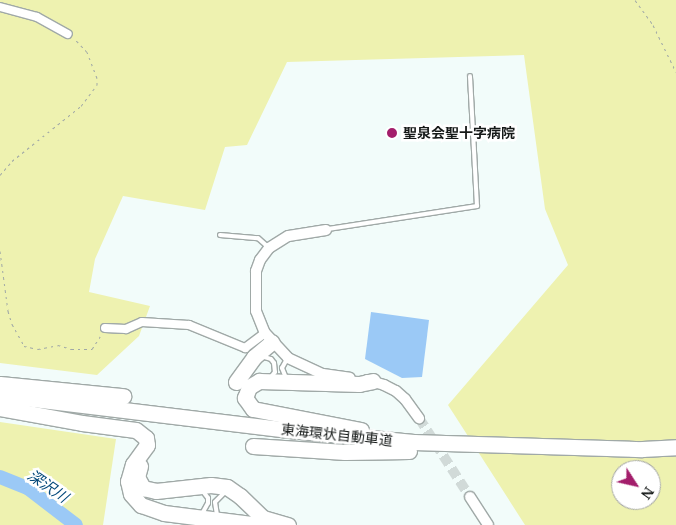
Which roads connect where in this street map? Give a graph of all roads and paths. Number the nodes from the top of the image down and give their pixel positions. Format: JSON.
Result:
{"nodes":[{"id":1,"x":635,"y":0,"type":"edge"},
{"id":2,"x":0,"y":7,"type":"edge"},
{"id":3,"x":68,"y":34,"type":"joint"},
{"id":4,"x":676,"y":72,"type":"edge"},
{"id":5,"x":470,"y":76,"type":"dead end"},
{"id":6,"x":0,"y":174,"type":"edge"},
{"id":7,"x":326,"y":230,"type":"joint"},
{"id":8,"x":220,"y":235,"type":"dead end"},
{"id":9,"x":268,"y":248,"type":"junction"},
{"id":10,"x":0,"y":250,"type":"edge"},
{"id":11,"x":105,"y":328,"type":"joint"},
{"id":12,"x":268,"y":337,"type":"junction"},
{"id":13,"x":254,"y":357,"type":"junction"},
{"id":14,"x":288,"y":358,"type":"junction"},
{"id":15,"x":268,"y":380,"type":"junction"},
{"id":16,"x":289,"y":381,"type":"junction"},
{"id":17,"x":373,"y":381,"type":"junction"},
{"id":18,"x":236,"y":382,"type":"dead end"},
{"id":19,"x":0,"y":384,"type":"edge"},
{"id":20,"x":0,"y":395,"type":"edge"},
{"id":21,"x":123,"y":396,"type":"dead end"},
{"id":22,"x":0,"y":402,"type":"edge"},
{"id":23,"x":0,"y":408,"type":"edge"},
{"id":24,"x":419,"y":418,"type":"tunnel mouth"},
{"id":25,"x":253,"y":446,"type":"dead end"},
{"id":26,"x":506,"y":447,"type":"junction"},
{"id":27,"x":676,"y":447,"type":"edge"},
{"id":28,"x":676,"y":452,"type":"edge"},
{"id":29,"x":152,"y":455,"type":"dead end"},
{"id":30,"x":195,"y":486,"type":"junction"},
{"id":31,"x":235,"y":492,"type":"junction"},
{"id":32,"x":470,"y":497,"type":"tunnel mouth"},
{"id":33,"x":195,"y":517,"type":"junction"},
{"id":34,"x":223,"y":520,"type":"junction"},
{"id":35,"x":259,"y":525,"type":"edge"},
{"id":36,"x":288,"y":525,"type":"edge"},
{"id":37,"x":488,"y":525,"type":"edge"}],
"edges":[{"from":1,"to":4,"type":"path"},
{"from":2,"to":3,"type":"street"},
{"from":3,"to":6,"type":"path"},
{"from":5,"to":7,"type":"lane"},
{"from":7,"to":9,"type":"street"},
{"from":8,"to":9,"type":"lane"},
{"from":9,"to":12,"type":"street"},
{"from":10,"to":11,"type":"path"},
{"from":11,"to":12,"type":"street"},
{"from":12,"to":13,"type":"highway"},
{"from":12,"to":14,"type":"street"},
{"from":13,"to":15,"type":"lane"},
{"from":13,"to":18,"type":"highway"},
{"from":14,"to":16,"type":"lane"},
{"from":14,"to":17,"type":"street"},
{"from":15,"to":16,"type":"highway"},
{"from":15,"to":26,"type":"highway"},
{"from":16,"to":17,"type":"highway"},
{"from":17,"to":24,"type":"street"},
{"from":19,"to":21,"type":"highway"},
{"from":20,"to":26,"type":"highway","name":"東海環状自動車道"},
{"from":22,"to":26,"type":"highway","name":"東海環状自動車道"},
{"from":23,"to":33,"type":"highway"},
{"from":25,"to":26,"type":"highway"},
{"from":26,"to":27,"type":"highway","name":"東海環状自動車道"},
{"from":26,"to":28,"type":"highway","name":"東海環状自動車道"},
{"from":29,"to":30,"type":"highway"},
{"from":30,"to":31,"type":"highway"},
{"from":30,"to":33,"type":"lane"},
{"from":31,"to":34,"type":"lane"},
{"from":31,"to":36,"type":"highway"},
{"from":32,"to":37,"type":"street"},
{"from":33,"to":34,"type":"highway"},
{"from":34,"to":35,"type":"highway"}]}
